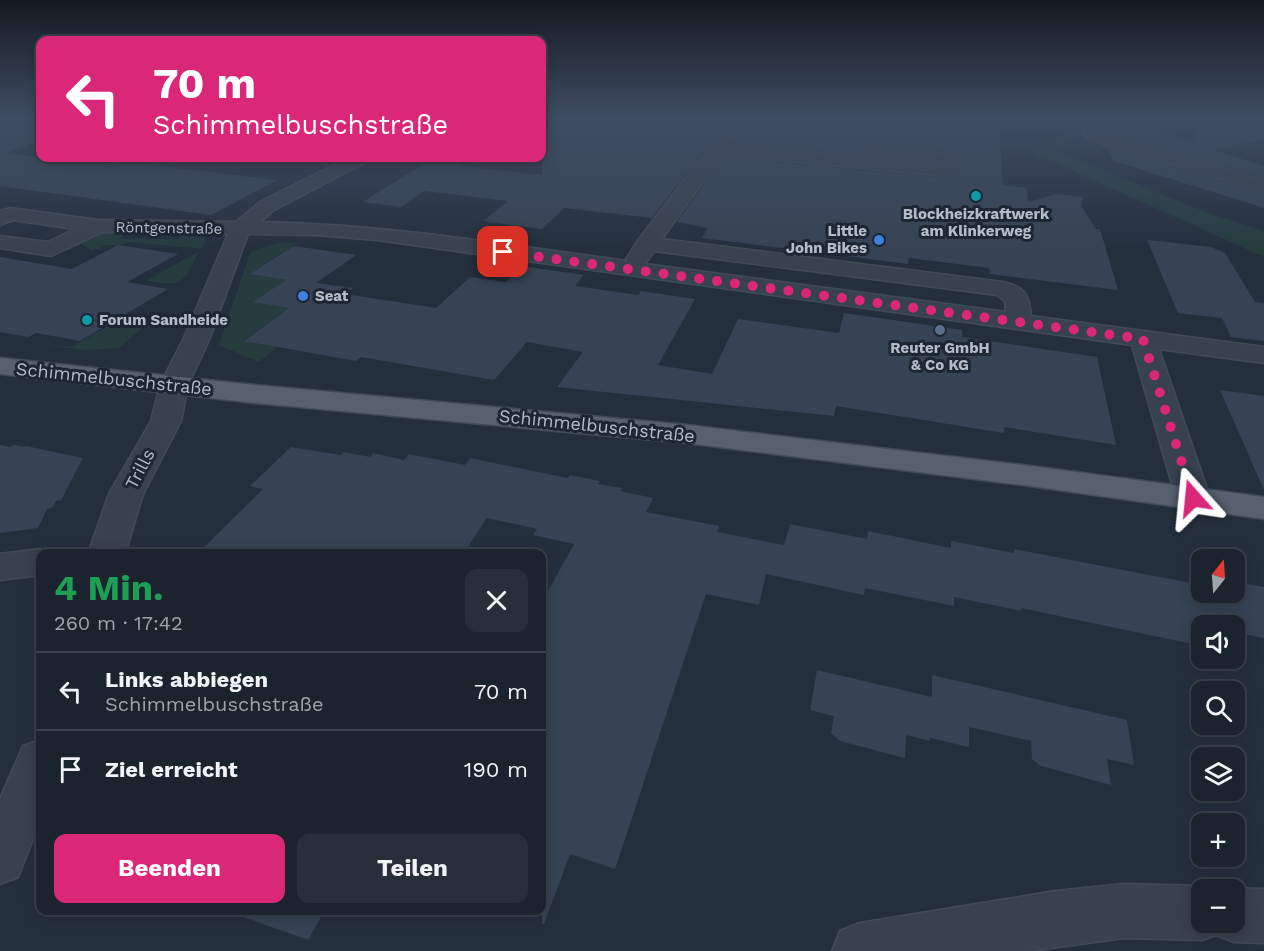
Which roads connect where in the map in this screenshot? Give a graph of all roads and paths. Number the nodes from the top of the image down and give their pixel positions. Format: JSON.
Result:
{"nodes":[{"id":1,"x":708,"y":161,"type":"edge"},
{"id":2,"x":840,"y":161,"type":"edge"},
{"id":3,"x":1179,"y":161,"type":"edge"},
{"id":4,"x":352,"y":162,"type":"edge"},
{"id":5,"x":866,"y":164,"type":"dead end"},
{"id":6,"x":1264,"y":186,"type":"edge"},
{"id":7,"x":0,"y":219,"type":"edge"},
{"id":8,"x":98,"y":226,"type":"junction"},
{"id":9,"x":240,"y":229,"type":"junction"},
{"id":10,"x":0,"y":242,"type":"edge"},
{"id":11,"x":647,"y":244,"type":"junction"},
{"id":12,"x":628,"y":270,"type":"junction"},
{"id":13,"x":1019,"y":323,"type":"junction"},
{"id":14,"x":1143,"y":339,"type":"junction"},
{"id":15,"x":1264,"y":355,"type":"edge"},
{"id":16,"x":0,"y":366,"type":"edge"},
{"id":17,"x":174,"y":385,"type":"junction"},
{"id":18,"x":1193,"y":498,"type":"junction"},
{"id":19,"x":1264,"y":508,"type":"edge"},
{"id":20,"x":104,"y":549,"type":"edge"},
{"id":21,"x":36,"y":562,"type":"edge"},
{"id":22,"x":0,"y":567,"type":"edge"},
{"id":23,"x":36,"y":771,"type":"edge"},
{"id":24,"x":0,"y":859,"type":"edge"},
{"id":25,"x":1191,"y":913,"type":"edge"},
{"id":26,"x":1245,"y":915,"type":"edge"},
{"id":27,"x":1264,"y":916,"type":"edge"},
{"id":28,"x":884,"y":949,"type":"edge"}],
"edges":[{"from":1,"to":11,"type":"street"},
{"from":2,"to":5,"type":"street"},
{"from":3,"to":6,"type":"street"},
{"from":4,"to":9,"type":"street"},
{"from":7,"to":8,"type":"street","name":"Röntgenstraße"},
{"from":8,"to":9,"type":"street","name":"Röntgenstraße"},
{"from":8,"to":10,"type":"street","name":"Röntgenstraße"},
{"from":9,"to":12,"type":"street"},
{"from":9,"to":17,"type":"street","name":"Trills"},
{"from":11,"to":12,"type":"street"},
{"from":11,"to":13,"type":"street"},
{"from":12,"to":13,"type":"street"},
{"from":13,"to":14,"type":"street"},
{"from":14,"to":15,"type":"street"},
{"from":14,"to":18,"type":"street"},
{"from":16,"to":17,"type":"main road","name":"Schimmelbuschstraße"},
{"from":17,"to":18,"type":"main road","name":"Schimmelbuschstraße"},
{"from":17,"to":20,"type":"street","name":"Trills"},
{"from":18,"to":19,"type":"main road","name":"Schimmelbuschstraße"},
{"from":21,"to":22,"type":"street"},
{"from":23,"to":24,"type":"street"},
{"from":25,"to":28,"type":"street"},
{"from":26,"to":27,"type":"street"}]}
